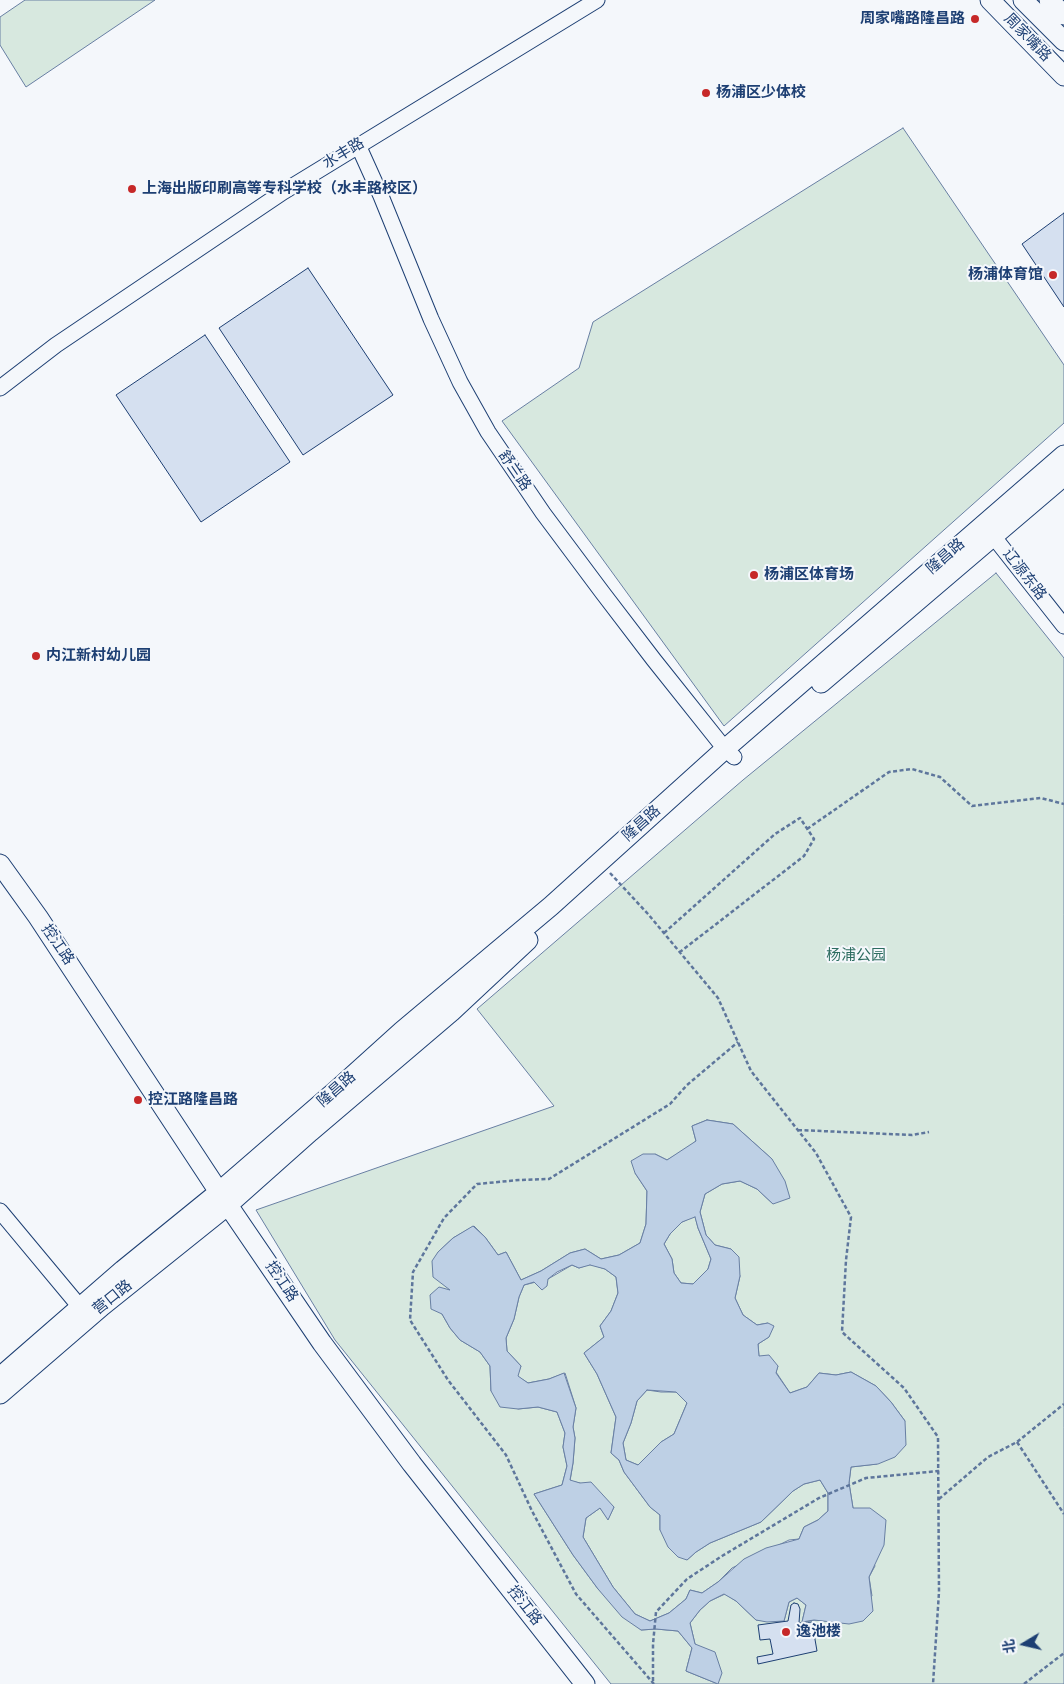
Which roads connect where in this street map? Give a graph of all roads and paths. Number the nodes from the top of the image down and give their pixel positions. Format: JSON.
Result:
{"nodes":[{"id":1,"x":597,"y":0,"type":"edge"},
{"id":2,"x":990,"y":0,"type":"edge"},
{"id":3,"x":1023,"y":0,"type":"edge"},
{"id":4,"x":1049,"y":0,"type":"edge"},
{"id":5,"x":1064,"y":15,"type":"edge"},
{"id":6,"x":1064,"y":41,"type":"edge"},
{"id":7,"x":1064,"y":76,"type":"edge"},
{"id":8,"x":358,"y":145,"type":"junction"},
{"id":9,"x":0,"y":388,"type":"edge"},
{"id":10,"x":1064,"y":456,"type":"edge"},
{"id":11,"x":1064,"y":476,"type":"edge"},
{"id":12,"x":988,"y":530,"type":"junction"},
{"id":13,"x":1064,"y":626,"type":"edge"},
{"id":14,"x":730,"y":753,"type":"junction"},
{"id":15,"x":1064,"y":804,"type":"edge"},
{"id":16,"x":807,"y":829,"type":"junction"},
{"id":17,"x":0,"y":864,"type":"edge"},
{"id":18,"x":607,"y":870,"type":"junction"},
{"id":19,"x":664,"y":933,"type":"junction"},
{"id":20,"x":680,"y":952,"type":"junction"},
{"id":21,"x":738,"y":1042,"type":"junction"},
{"id":22,"x":798,"y":1130,"type":"junction"},
{"id":23,"x":929,"y":1132,"type":"dead end"},
{"id":24,"x":224,"y":1198,"type":"junction"},
{"id":25,"x":0,"y":1211,"type":"edge"},
{"id":26,"x":80,"y":1307,"type":"junction"},
{"id":27,"x":0,"y":1377,"type":"edge"},
{"id":28,"x":0,"y":1394,"type":"edge"},
{"id":29,"x":1064,"y":1404,"type":"edge"},
{"id":30,"x":1017,"y":1442,"type":"junction"},
{"id":31,"x":939,"y":1471,"type":"junction"},
{"id":32,"x":939,"y":1498,"type":"junction"},
{"id":33,"x":1064,"y":1514,"type":"edge"},
{"id":34,"x":1064,"y":1653,"type":"edge"},
{"id":35,"x":654,"y":1683,"type":"edge"},
{"id":36,"x":585,"y":1684,"type":"edge"},
{"id":37,"x":933,"y":1684,"type":"edge"},
{"id":38,"x":1024,"y":1684,"type":"edge"}],
"edges":[{"from":1,"to":8,"type":"street","name":"水丰路"},
{"from":2,"to":7,"type":"main road","name":"周家嘴路"},
{"from":3,"to":6,"type":"main road"},
{"from":4,"to":5,"type":"main road"},
{"from":8,"to":9,"type":"street","name":"水丰路"},
{"from":8,"to":14,"type":"street","name":"舒兰路"},
{"from":10,"to":12,"type":"main road","name":"隆昌路"},
{"from":11,"to":12,"type":"main road","name":"隆昌路"},
{"from":12,"to":13,"type":"street","name":"辽源东路"},
{"from":12,"to":14,"type":"main road","name":"隆昌路"},
{"from":14,"to":18,"type":"main road","name":"隆昌路"},
{"from":14,"to":24,"type":"main road","name":"隆昌路"},
{"from":15,"to":16,"type":"path"},
{"from":16,"to":19,"type":"path"},
{"from":16,"to":20,"type":"path"},
{"from":17,"to":24,"type":"main road","name":"控江路"},
{"from":18,"to":19,"type":"path"},
{"from":18,"to":24,"type":"main road","name":"隆昌路"},
{"from":19,"to":20,"type":"path"},
{"from":20,"to":21,"type":"path"},
{"from":21,"to":22,"type":"path"},
{"from":21,"to":35,"type":"path"},
{"from":22,"to":23,"type":"path"},
{"from":22,"to":31,"type":"path"},
{"from":24,"to":26,"type":"main road","name":"营口路"},
{"from":24,"to":28,"type":"main road","name":"营口路"},
{"from":24,"to":36,"type":"main road","name":"控江路"},
{"from":25,"to":26,"type":"street"},
{"from":26,"to":27,"type":"main road","name":"营口路"},
{"from":29,"to":30,"type":"path"},
{"from":30,"to":32,"type":"path"},
{"from":30,"to":33,"type":"path"},
{"from":31,"to":32,"type":"path"},
{"from":31,"to":35,"type":"path"},
{"from":32,"to":37,"type":"path"},
{"from":34,"to":38,"type":"path"}]}
